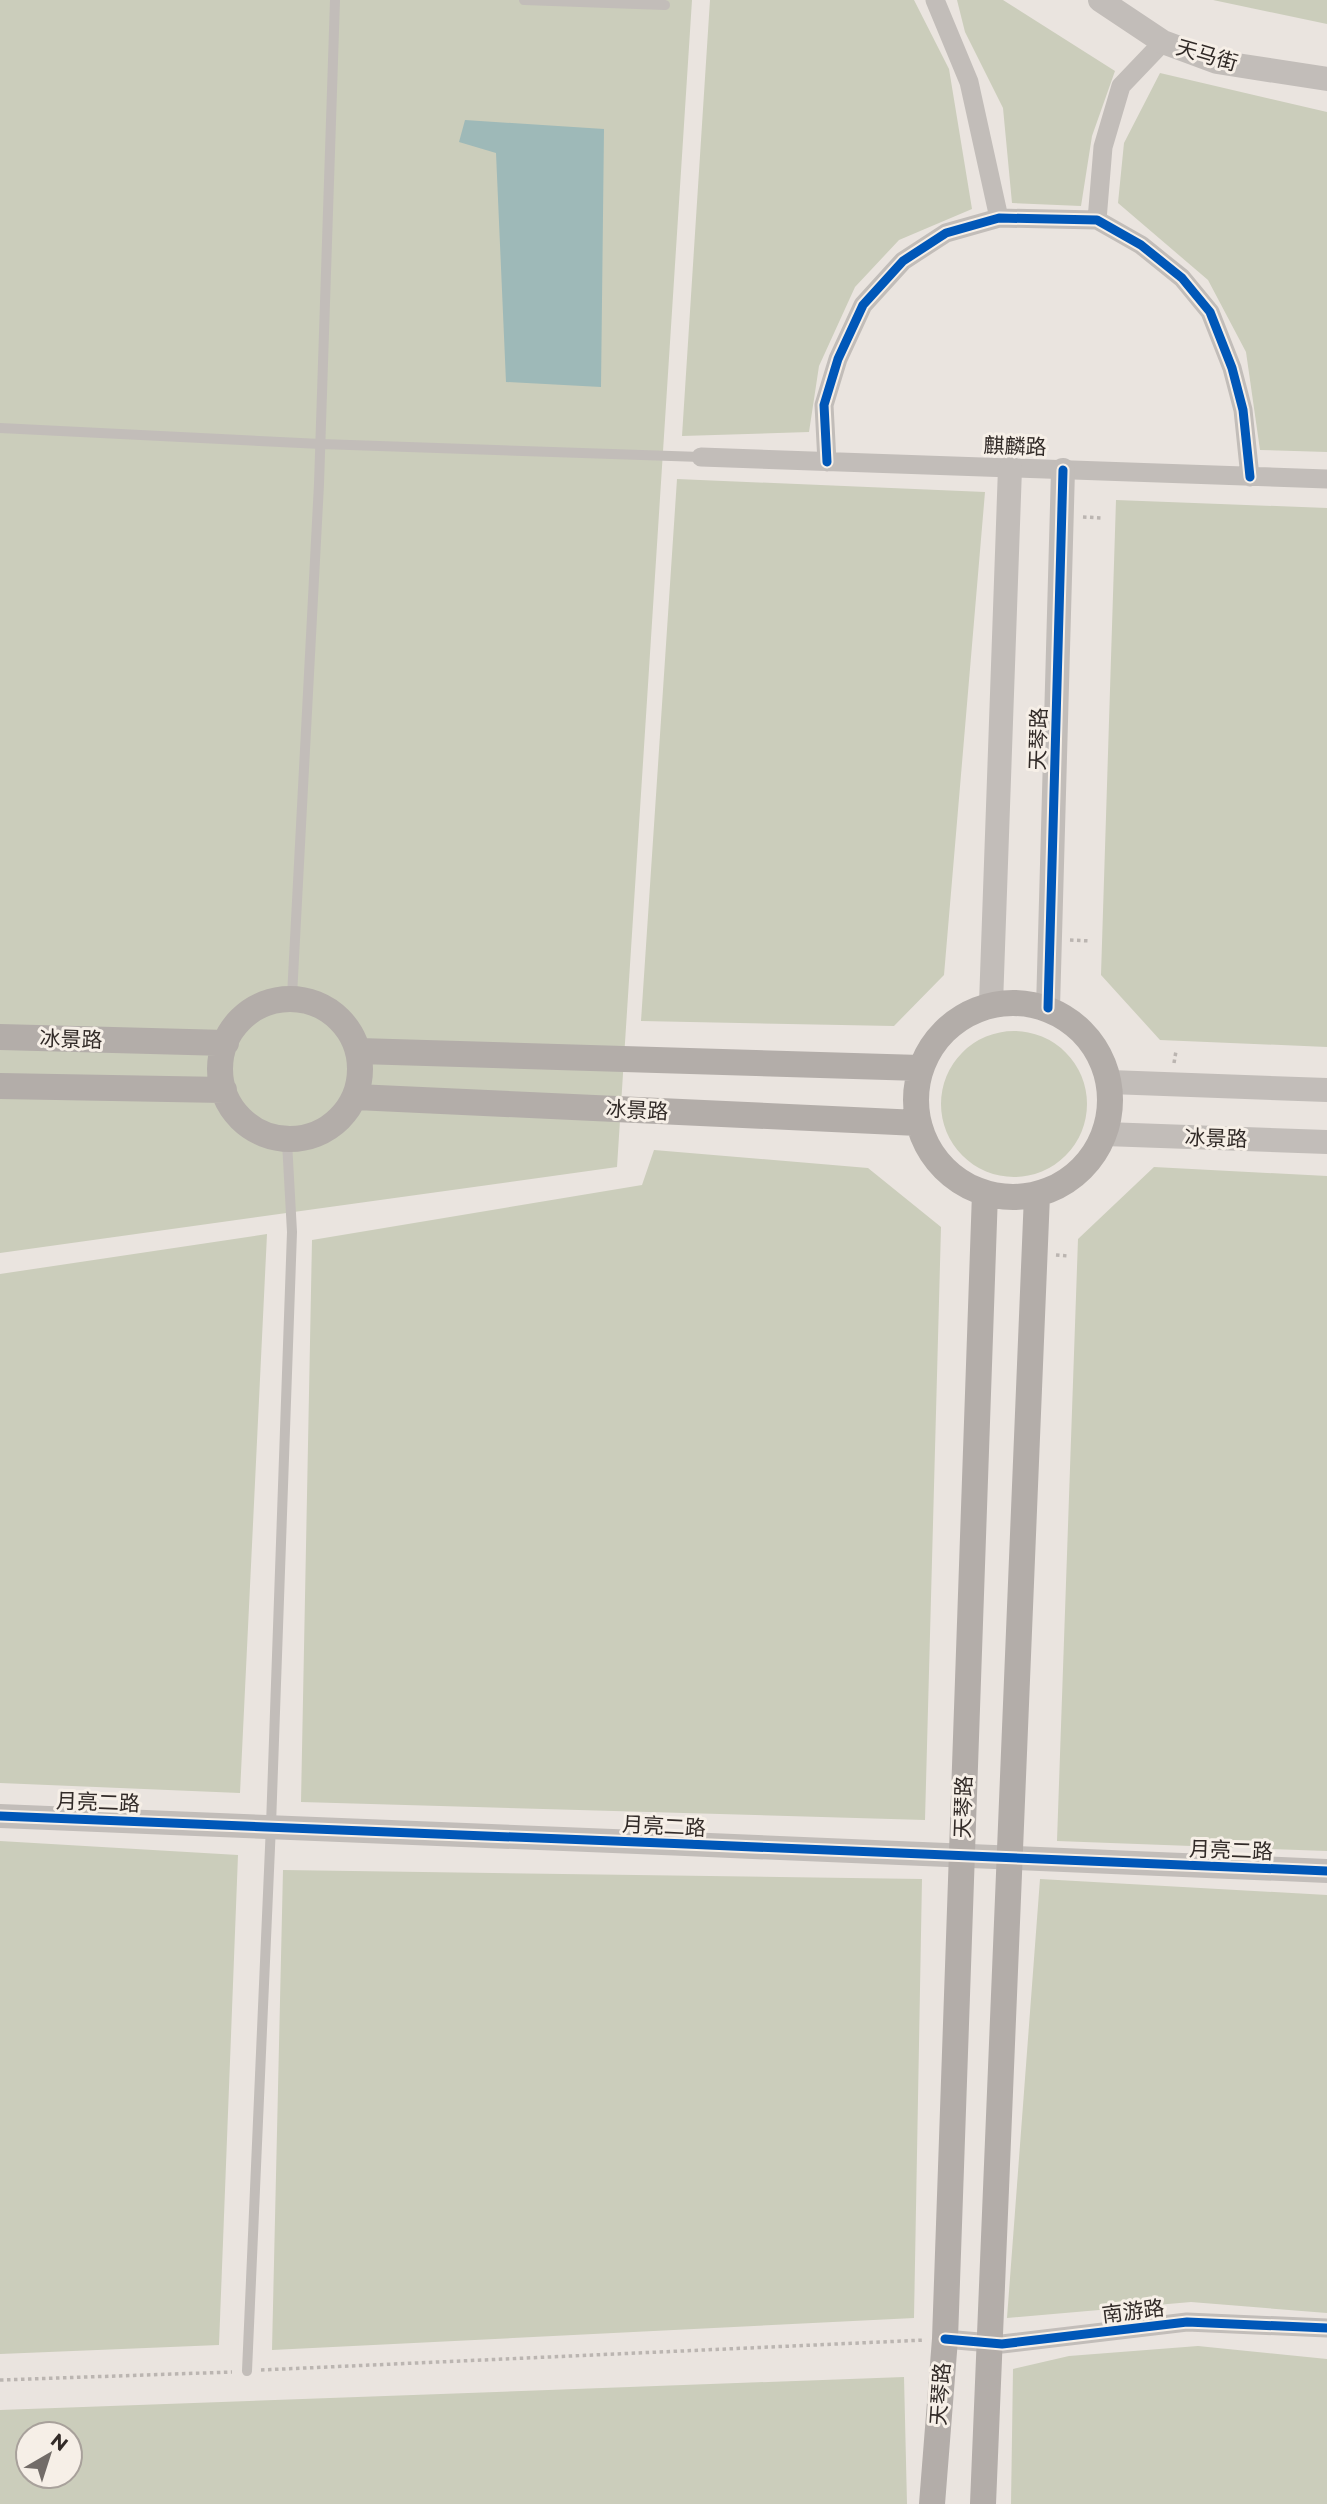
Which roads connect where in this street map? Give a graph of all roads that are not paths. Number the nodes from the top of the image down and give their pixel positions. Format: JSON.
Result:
{"nodes":[{"id":1,"x":335,"y":0,"type":"edge"},
{"id":2,"x":524,"y":0,"type":"edge"},
{"id":3,"x":935,"y":0,"type":"edge"},
{"id":4,"x":1100,"y":0,"type":"edge"},
{"id":5,"x":665,"y":5,"type":"dead end"},
{"id":6,"x":1163,"y":42,"type":"junction"},
{"id":7,"x":1327,"y":79,"type":"edge"},
{"id":8,"x":999,"y":218,"type":"junction"},
{"id":9,"x":1097,"y":220,"type":"junction"},
{"id":10,"x":0,"y":428,"type":"edge"},
{"id":11,"x":321,"y":444,"type":"junction"},
{"id":12,"x":701,"y":457,"type":"joint"},
{"id":13,"x":827,"y":462,"type":"junction"},
{"id":14,"x":1010,"y":468,"type":"junction"},
{"id":15,"x":1063,"y":471,"type":"junction"},
{"id":16,"x":1250,"y":477,"type":"junction"},
{"id":17,"x":1327,"y":479,"type":"edge"},
{"id":18,"x":292,"y":996,"type":"junction"},
{"id":19,"x":991,"y":1004,"type":"junction"},
{"id":20,"x":1048,"y":1008,"type":"junction"},
{"id":21,"x":0,"y":1037,"type":"edge"},
{"id":22,"x":226,"y":1043,"type":"junction"},
{"id":23,"x":359,"y":1051,"type":"junction"},
{"id":24,"x":920,"y":1068,"type":"junction"},
{"id":25,"x":1110,"y":1082,"type":"junction"},
{"id":26,"x":0,"y":1086,"type":"edge"},
{"id":27,"x":224,"y":1090,"type":"junction"},
{"id":28,"x":1327,"y":1090,"type":"edge"},
{"id":29,"x":356,"y":1097,"type":"junction"},
{"id":30,"x":918,"y":1123,"type":"junction"},
{"id":31,"x":1105,"y":1134,"type":"junction"},
{"id":32,"x":286,"y":1142,"type":"junction"},
{"id":33,"x":1327,"y":1142,"type":"edge"},
{"id":34,"x":985,"y":1194,"type":"junction"},
{"id":35,"x":1037,"y":1195,"type":"junction"},
{"id":36,"x":0,"y":1816,"type":"edge"},
{"id":37,"x":271,"y":1825,"type":"junction"},
{"id":38,"x":962,"y":1858,"type":"junction"},
{"id":39,"x":1009,"y":1859,"type":"junction"},
{"id":40,"x":1327,"y":1871,"type":"edge"},
{"id":41,"x":1327,"y":2328,"type":"edge"},
{"id":42,"x":945,"y":2339,"type":"junction"},
{"id":43,"x":989,"y":2343,"type":"junction"},
{"id":44,"x":247,"y":2371,"type":"road end"},
{"id":45,"x":932,"y":2504,"type":"edge"},
{"id":46,"x":984,"y":2504,"type":"edge"}],
"edges":[{"from":1,"to":11,"type":"lane"},
{"from":2,"to":5,"type":"lane"},
{"from":3,"to":8,"type":"street"},
{"from":4,"to":6,"type":"street","name":"天马街"},
{"from":6,"to":7,"type":"street","name":"天马街"},
{"from":6,"to":9,"type":"street"},
{"from":8,"to":9,"type":"street"},
{"from":8,"to":13,"type":"street"},
{"from":9,"to":16,"type":"street"},
{"from":10,"to":11,"type":"lane"},
{"from":11,"to":12,"type":"lane"},
{"from":11,"to":18,"type":"lane"},
{"from":12,"to":13,"type":"street","name":"麒麟路"},
{"from":13,"to":14,"type":"street","name":"麒麟路"},
{"from":14,"to":15,"type":"street","name":"麒麟路"},
{"from":14,"to":19,"type":"street","name":"天琴路"},
{"from":15,"to":16,"type":"street","name":"麒麟路"},
{"from":15,"to":20,"type":"street","name":"天琴路"},
{"from":16,"to":17,"type":"street","name":"麒麟路"},
{"from":18,"to":22,"type":"main road"},
{"from":18,"to":23,"type":"main road"},
{"from":19,"to":20,"type":"main road"},
{"from":19,"to":24,"type":"main road"},
{"from":20,"to":25,"type":"main road"},
{"from":21,"to":22,"type":"main road","name":"冰景路"},
{"from":22,"to":27,"type":"main road"},
{"from":23,"to":24,"type":"main road"},
{"from":23,"to":29,"type":"main road"},
{"from":24,"to":30,"type":"main road"},
{"from":25,"to":28,"type":"street"},
{"from":25,"to":31,"type":"main road"},
{"from":26,"to":27,"type":"main road"},
{"from":27,"to":32,"type":"main road"},
{"from":29,"to":30,"type":"main road","name":"冰景路"},
{"from":29,"to":32,"type":"main road"},
{"from":30,"to":34,"type":"main road"},
{"from":31,"to":33,"type":"street","name":"冰景路"},
{"from":31,"to":35,"type":"main road"},
{"from":32,"to":37,"type":"lane"},
{"from":34,"to":35,"type":"main road"},
{"from":34,"to":38,"type":"main road","name":"天琴路"},
{"from":35,"to":39,"type":"main road"},
{"from":36,"to":37,"type":"street","name":"月亮二路"},
{"from":37,"to":38,"type":"street","name":"月亮二路"},
{"from":37,"to":44,"type":"lane"},
{"from":38,"to":39,"type":"street","name":"月亮二路"},
{"from":38,"to":42,"type":"main road","name":"天琴路"},
{"from":39,"to":40,"type":"street","name":"月亮二路"},
{"from":39,"to":43,"type":"main road"},
{"from":41,"to":43,"type":"street","name":"南游路"},
{"from":42,"to":43,"type":"street","name":"南游路"},
{"from":42,"to":45,"type":"main road","name":"天琴路"},
{"from":43,"to":46,"type":"main road"}]}
